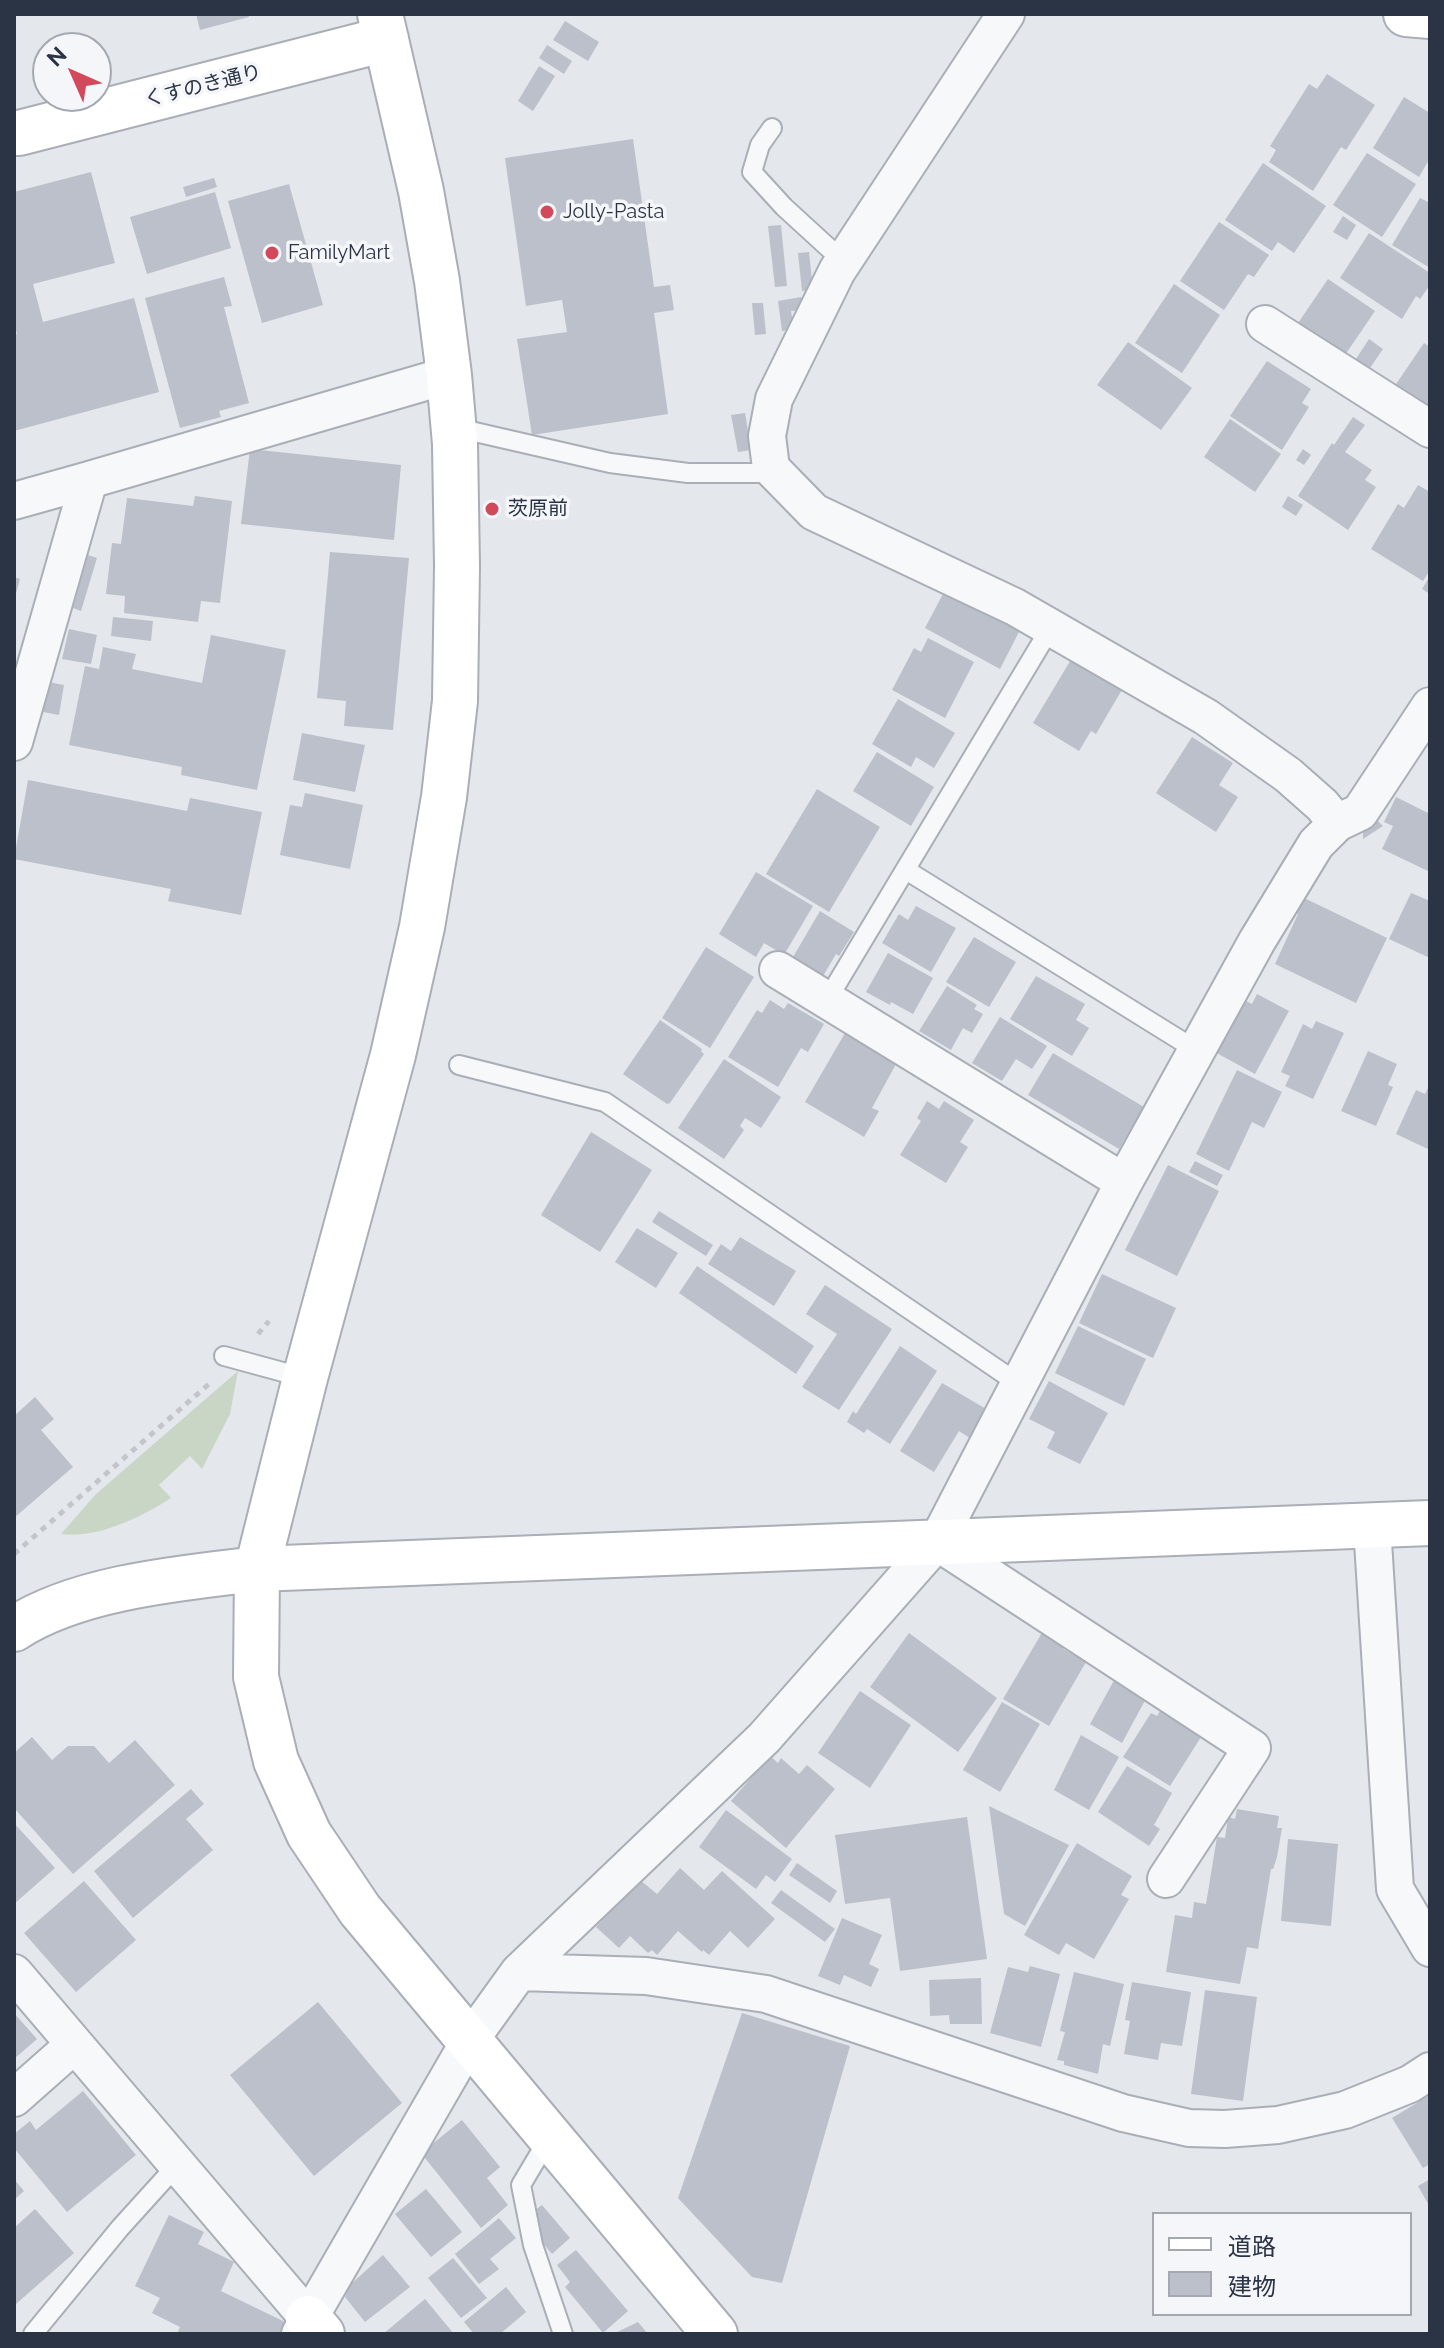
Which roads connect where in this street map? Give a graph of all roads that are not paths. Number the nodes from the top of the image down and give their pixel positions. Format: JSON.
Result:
{"nodes":[{"id":1,"x":1006,"y":14,"type":"edge"},
{"id":2,"x":1406,"y":14,"type":"edge"},
{"id":3,"x":1430,"y":16,"type":"edge"},
{"id":4,"x":383,"y":26,"type":"edge"},
{"id":5,"x":772,"y":128,"type":"dead end"},
{"id":6,"x":16,"y":133,"type":"edge"},
{"id":7,"x":843,"y":261,"type":"junction"},
{"id":8,"x":1265,"y":324,"type":"dead end"},
{"id":9,"x":449,"y":375,"type":"junction"},
{"id":10,"x":453,"y":427,"type":"junction"},
{"id":11,"x":1430,"y":429,"type":"edge"},
{"id":12,"x":771,"y":468,"type":"junction"},
{"id":13,"x":89,"y":480,"type":"junction"},
{"id":14,"x":14,"y":501,"type":"edge"},
{"id":15,"x":1051,"y":627,"type":"junction"},
{"id":16,"x":1430,"y":706,"type":"edge"},
{"id":17,"x":14,"y":742,"type":"edge"},
{"id":18,"x":1337,"y":823,"type":"junction"},
{"id":19,"x":906,"y":870,"type":"junction"},
{"id":20,"x":778,"y":970,"type":"dead end"},
{"id":21,"x":827,"y":1000,"type":"junction"},
{"id":22,"x":1196,"y":1050,"type":"junction"},
{"id":23,"x":459,"y":1065,"type":"dead end"},
{"id":24,"x":1124,"y":1182,"type":"junction"},
{"id":25,"x":230,"y":1358,"type":"road end"},
{"id":26,"x":305,"y":1378,"type":"junction"},
{"id":27,"x":1019,"y":1384,"type":"junction"},
{"id":28,"x":1430,"y":1523,"type":"edge"},
{"id":29,"x":1372,"y":1526,"type":"junction"},
{"id":30,"x":937,"y":1542,"type":"junction"},
{"id":31,"x":257,"y":1569,"type":"junction"},
{"id":32,"x":14,"y":1629,"type":"edge"},
{"id":33,"x":1166,"y":1879,"type":"dead end"},
{"id":34,"x":1430,"y":1948,"type":"edge"},
{"id":35,"x":519,"y":1972,"type":"junction"},
{"id":36,"x":14,"y":1973,"type":"edge"},
{"id":37,"x":470,"y":2040,"type":"junction"},
{"id":38,"x":74,"y":2045,"type":"junction"},
{"id":39,"x":1430,"y":2071,"type":"edge"},
{"id":40,"x":14,"y":2098,"type":"edge"},
{"id":41,"x":550,"y":2136,"type":"junction"},
{"id":42,"x":177,"y":2165,"type":"junction"},
{"id":43,"x":310,"y":2329,"type":"edge"},
{"id":44,"x":33,"y":2334,"type":"edge"},
{"id":45,"x":563,"y":2334,"type":"edge"},
{"id":46,"x":715,"y":2334,"type":"edge"}],
"edges":[{"from":1,"to":7,"type":"street"},
{"from":2,"to":3,"type":"street"},
{"from":4,"to":6,"type":"street","name":"くすのき通り"},
{"from":4,"to":9,"type":"street"},
{"from":5,"to":7,"type":"lane"},
{"from":7,"to":12,"type":"street"},
{"from":8,"to":11,"type":"street"},
{"from":9,"to":10,"type":"street"},
{"from":9,"to":13,"type":"street"},
{"from":10,"to":12,"type":"lane"},
{"from":10,"to":26,"type":"street"},
{"from":12,"to":15,"type":"street"},
{"from":13,"to":14,"type":"street"},
{"from":13,"to":17,"type":"street"},
{"from":15,"to":18,"type":"street"},
{"from":15,"to":19,"type":"lane"},
{"from":16,"to":18,"type":"street"},
{"from":18,"to":22,"type":"street"},
{"from":19,"to":21,"type":"lane"},
{"from":19,"to":22,"type":"lane"},
{"from":20,"to":21,"type":"street"},
{"from":21,"to":24,"type":"street"},
{"from":22,"to":24,"type":"street"},
{"from":23,"to":27,"type":"lane"},
{"from":24,"to":27,"type":"street"},
{"from":25,"to":26,"type":"lane"},
{"from":26,"to":31,"type":"street"},
{"from":27,"to":30,"type":"street"},
{"from":28,"to":29,"type":"street"},
{"from":29,"to":30,"type":"street"},
{"from":29,"to":34,"type":"street"},
{"from":30,"to":31,"type":"street"},
{"from":30,"to":33,"type":"street"},
{"from":30,"to":35,"type":"street"},
{"from":31,"to":32,"type":"street"},
{"from":31,"to":37,"type":"street"},
{"from":35,"to":37,"type":"street"},
{"from":35,"to":39,"type":"street"},
{"from":36,"to":38,"type":"street"},
{"from":37,"to":41,"type":"street"},
{"from":37,"to":43,"type":"street"},
{"from":38,"to":40,"type":"street"},
{"from":38,"to":42,"type":"street"},
{"from":41,"to":45,"type":"lane"},
{"from":41,"to":46,"type":"street"},
{"from":42,"to":43,"type":"street"},
{"from":42,"to":44,"type":"lane"}]}
